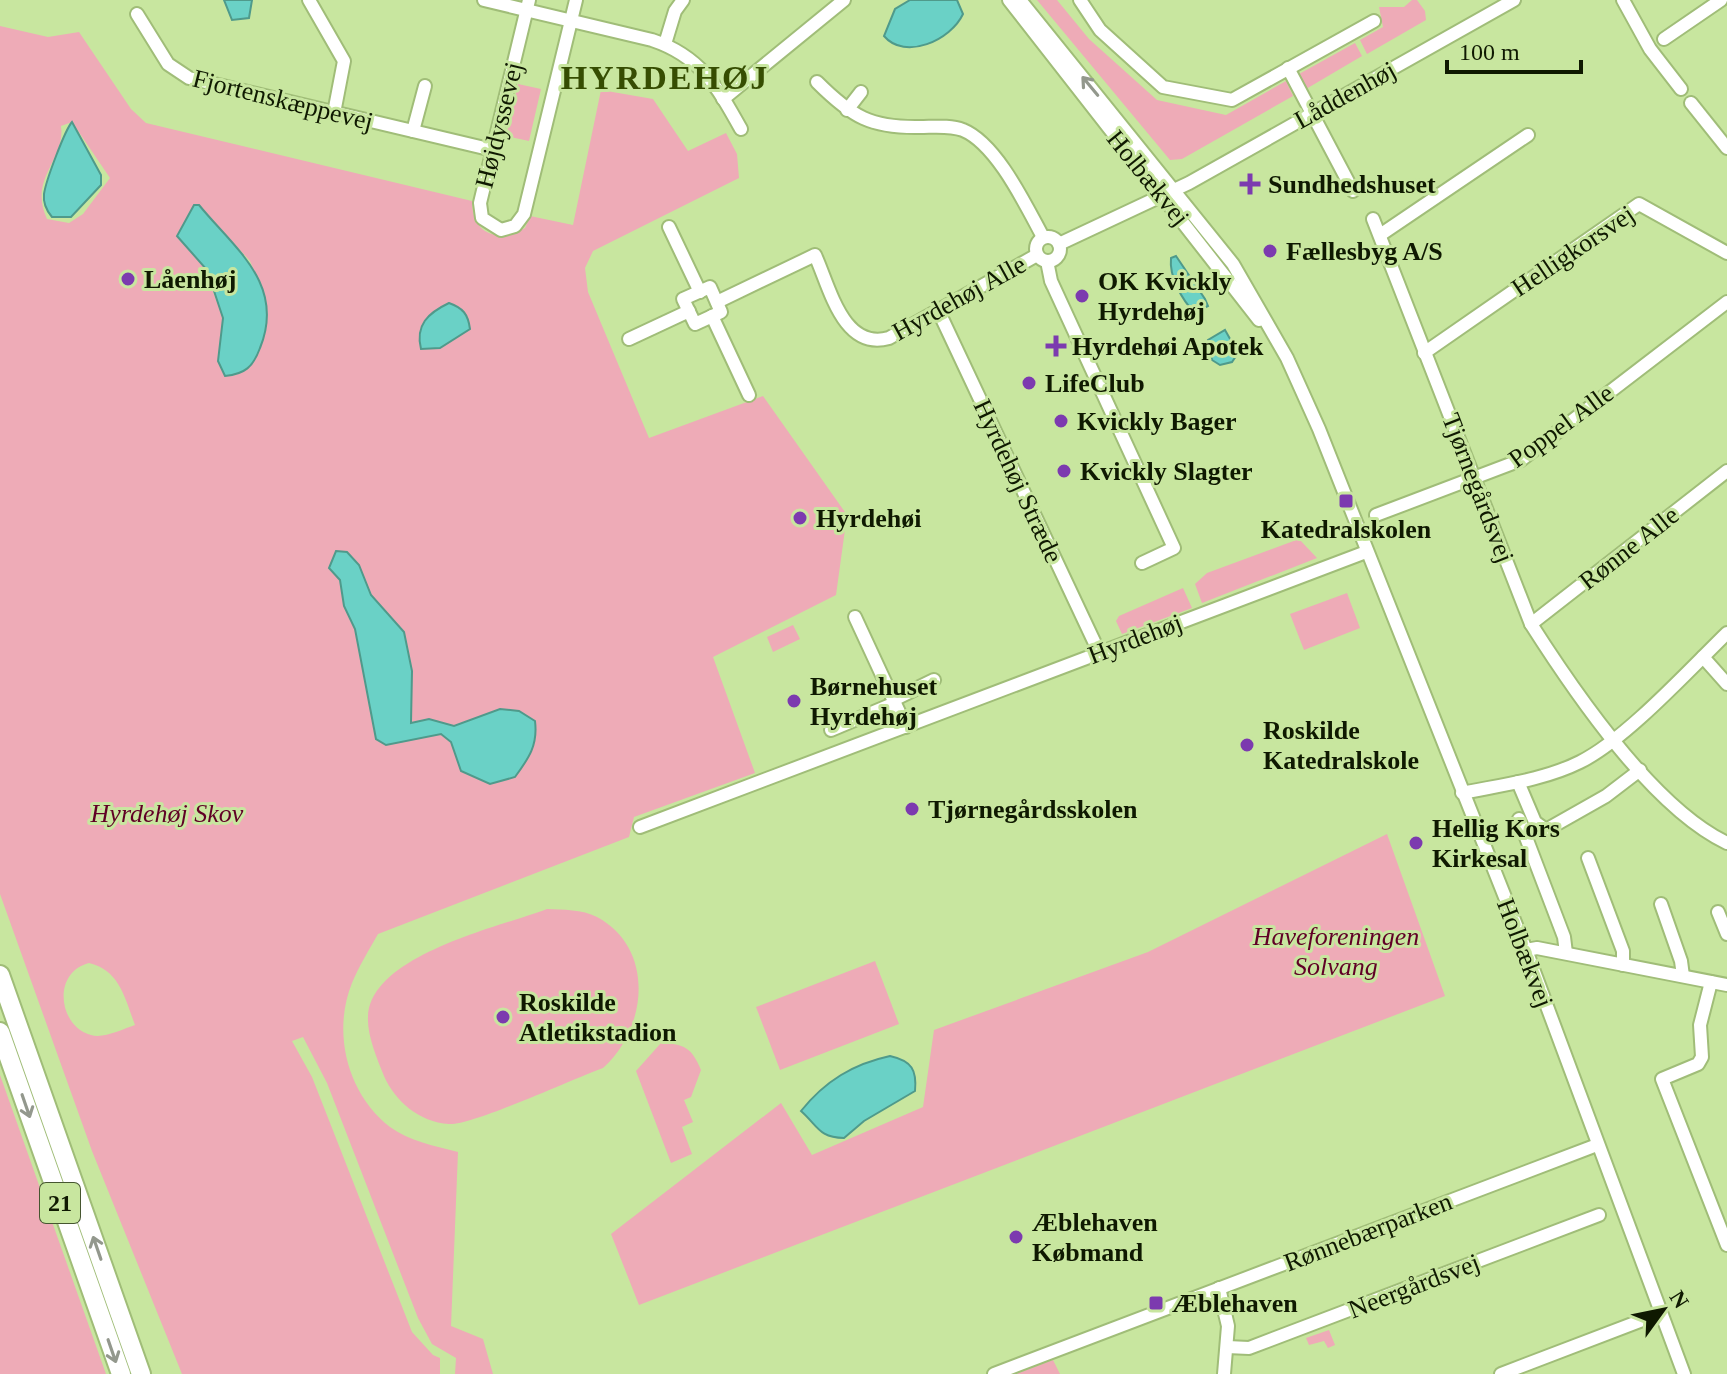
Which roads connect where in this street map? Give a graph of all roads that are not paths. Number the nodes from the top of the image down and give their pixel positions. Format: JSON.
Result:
{"nodes":[{"id":1,"x":309,"y":0,"type":"edge"},
{"id":2,"x":484,"y":0,"type":"edge"},
{"id":3,"x":576,"y":0,"type":"edge"},
{"id":4,"x":683,"y":0,"type":"edge"},
{"id":5,"x":844,"y":0,"type":"edge"},
{"id":6,"x":1009,"y":0,"type":"edge"},
{"id":7,"x":1020,"y":0,"type":"edge"},
{"id":8,"x":1080,"y":0,"type":"edge"},
{"id":9,"x":1514,"y":0,"type":"edge"},
{"id":10,"x":1623,"y":0,"type":"edge"},
{"id":11,"x":1721,"y":0,"type":"edge"},
{"id":12,"x":528,"y":5,"type":"edge"},
{"id":13,"x":137,"y":14,"type":"dead end"},
{"id":14,"x":571,"y":21,"type":"junction"},
{"id":15,"x":1374,"y":21,"type":"dead end"},
{"id":16,"x":1664,"y":39,"type":"dead end"},
{"id":17,"x":665,"y":44,"type":"junction"},
{"id":18,"x":1288,"y":68,"type":"junction"},
{"id":19,"x":817,"y":82,"type":"dead end"},
{"id":20,"x":425,"y":86,"type":"dead end"},
{"id":21,"x":1681,"y":89,"type":"dead end"},
{"id":22,"x":861,"y":92,"type":"dead end"},
{"id":23,"x":723,"y":99,"type":"junction"},
{"id":24,"x":1691,"y":103,"type":"dead end"},
{"id":25,"x":847,"y":110,"type":"junction"},
{"id":26,"x":334,"y":113,"type":"junction"},
{"id":27,"x":1314,"y":113,"type":"junction"},
{"id":28,"x":741,"y":129,"type":"dead end"},
{"id":29,"x":413,"y":131,"type":"junction"},
{"id":30,"x":1528,"y":135,"type":"dead end"},
{"id":31,"x":1727,"y":148,"type":"edge"},
{"id":32,"x":493,"y":150,"type":"junction"},
{"id":33,"x":1353,"y":191,"type":"dead end"},
{"id":34,"x":1169,"y":193,"type":"junction"},
{"id":35,"x":1373,"y":219,"type":"dead end"},
{"id":36,"x":669,"y":227,"type":"dead end"},
{"id":37,"x":1380,"y":235,"type":"junction"},
{"id":38,"x":1043,"y":237,"type":"junction"},
{"id":39,"x":1059,"y":244,"type":"junction"},
{"id":40,"x":1727,"y":253,"type":"edge"},
{"id":41,"x":1042,"y":258,"type":"junction"},
{"id":42,"x":700,"y":292,"type":"junction"},
{"id":43,"x":717,"y":302,"type":"junction"},
{"id":44,"x":1727,"y":302,"type":"edge"},
{"id":45,"x":938,"y":310,"type":"junction"},
{"id":46,"x":689,"y":311,"type":"junction"},
{"id":47,"x":712,"y":316,"type":"junction"},
{"id":48,"x":629,"y":339,"type":"dead end"},
{"id":49,"x":1424,"y":353,"type":"junction"},
{"id":50,"x":749,"y":395,"type":"dead end"},
{"id":51,"x":1727,"y":471,"type":"edge"},
{"id":52,"x":1475,"y":480,"type":"junction"},
{"id":53,"x":1376,"y":515,"type":"dead end"},
{"id":54,"x":1366,"y":552,"type":"junction"},
{"id":55,"x":1142,"y":563,"type":"dead end"},
{"id":56,"x":872,"y":620,"type":"dead end"},
{"id":57,"x":1531,"y":624,"type":"junction"},
{"id":58,"x":1727,"y":633,"type":"edge"},
{"id":59,"x":1099,"y":652,"type":"junction"},
{"id":60,"x":1703,"y":657,"type":"junction"},
{"id":61,"x":934,"y":680,"type":"dead end"},
{"id":62,"x":1727,"y":684,"type":"edge"},
{"id":63,"x":894,"y":701,"type":"junction"},
{"id":64,"x":906,"y":727,"type":"junction"},
{"id":65,"x":831,"y":730,"type":"dead end"},
{"id":66,"x":1614,"y":739,"type":"junction"},
{"id":67,"x":1640,"y":770,"type":"junction"},
{"id":68,"x":1518,"y":782,"type":"junction"},
{"id":69,"x":1462,"y":793,"type":"junction"},
{"id":70,"x":1519,"y":819,"type":"dead end"},
{"id":71,"x":640,"y":827,"type":"dead end"},
{"id":72,"x":1727,"y":843,"type":"edge"},
{"id":73,"x":1588,"y":858,"type":"dead end"},
{"id":74,"x":1661,"y":904,"type":"dead end"},
{"id":75,"x":1718,"y":912,"type":"dead end"},
{"id":76,"x":1727,"y":934,"type":"edge"},
{"id":77,"x":1526,"y":950,"type":"junction"},
{"id":78,"x":1566,"y":953,"type":"junction"},
{"id":79,"x":1623,"y":965,"type":"junction"},
{"id":80,"x":0,"y":975,"type":"edge"},
{"id":81,"x":1683,"y":976,"type":"junction"},
{"id":82,"x":1711,"y":982,"type":"junction"},
{"id":83,"x":1727,"y":985,"type":"edge"},
{"id":84,"x":0,"y":1032,"type":"edge"},
{"id":85,"x":1597,"y":1145,"type":"junction"},
{"id":86,"x":1599,"y":1215,"type":"dead end"},
{"id":87,"x":1727,"y":1245,"type":"edge"},
{"id":88,"x":1219,"y":1288,"type":"junction"},
{"id":89,"x":1661,"y":1313,"type":"junction"},
{"id":90,"x":1227,"y":1347,"type":"junction"},
{"id":91,"x":121,"y":1374,"type":"edge"},
{"id":92,"x":141,"y":1374,"type":"edge"},
{"id":93,"x":994,"y":1374,"type":"edge"},
{"id":94,"x":1224,"y":1374,"type":"edge"},
{"id":95,"x":1501,"y":1374,"type":"edge"},
{"id":96,"x":1684,"y":1374,"type":"edge"}],
"edges":[{"from":1,"to":26,"type":"street"},
{"from":2,"to":12,"type":"street"},
{"from":3,"to":14,"type":"street","name":"Højdyssevej"},
{"from":4,"to":17,"type":"street"},
{"from":5,"to":23,"type":"street"},
{"from":6,"to":34,"type":"street","name":"Holbækvej"},
{"from":34,"to":7,"type":"street","name":"Holbækvej","one_way":true},
{"from":8,"to":18,"type":"street"},
{"from":9,"to":27,"type":"street","name":"Låddenhøj"},
{"from":10,"to":21,"type":"street"},
{"from":11,"to":16,"type":"street"},
{"from":12,"to":14,"type":"street"},
{"from":12,"to":32,"type":"street","name":"Højdyssevej"},
{"from":13,"to":26,"type":"street","name":"Fjortenskæppevej"},
{"from":14,"to":17,"type":"street"},
{"from":14,"to":32,"type":"street","name":"Højdyssevej"},
{"from":15,"to":18,"type":"street"},
{"from":17,"to":23,"type":"street"},
{"from":18,"to":27,"type":"street"},
{"from":19,"to":25,"type":"street"},
{"from":20,"to":29,"type":"street"},
{"from":22,"to":25,"type":"street"},
{"from":23,"to":28,"type":"street"},
{"from":24,"to":31,"type":"street"},
{"from":25,"to":38,"type":"street"},
{"from":26,"to":29,"type":"street","name":"Fjortenskæppevej"},
{"from":27,"to":33,"type":"street"},
{"from":27,"to":34,"type":"street","name":"Låddenhøj"},
{"from":29,"to":32,"type":"street","name":"Fjortenskæppevej"},
{"from":30,"to":37,"type":"street"},
{"from":34,"to":39,"type":"street","name":"Hyrdehøj Alle"},
{"from":34,"to":54,"type":"street","name":"Holbækvej"},
{"from":35,"to":37,"type":"street","name":"Tjørnegårdsvej"},
{"from":36,"to":42,"type":"street"},
{"from":37,"to":49,"type":"street","name":"Tjørnegårdsvej"},
{"from":38,"to":39,"type":"street"},
{"from":38,"to":41,"type":"street"},
{"from":39,"to":41,"type":"street"},
{"from":40,"to":49,"type":"street","name":"Helligkorsvej"},
{"from":41,"to":45,"type":"street","name":"Hyrdehøj Alle"},
{"from":41,"to":55,"type":"street","name":"Hyrdehøj Alle"},
{"from":42,"to":43,"type":"street"},
{"from":42,"to":46,"type":"street"},
{"from":43,"to":45,"type":"street","name":"Hyrdehøj Alle"},
{"from":43,"to":47,"type":"street"},
{"from":44,"to":52,"type":"street","name":"Poppel Alle"},
{"from":45,"to":59,"type":"street","name":"Hyrdehøj Stræde"},
{"from":46,"to":47,"type":"street"},
{"from":46,"to":48,"type":"street"},
{"from":47,"to":50,"type":"street"},
{"from":49,"to":52,"type":"street","name":"Tjørnegårdsvej"},
{"from":51,"to":57,"type":"street","name":"Rønne Alle"},
{"from":52,"to":53,"type":"street","name":"Poppel Alle"},
{"from":52,"to":57,"type":"street","name":"Tjørnegårdsvej"},
{"from":54,"to":59,"type":"street","name":"Hyrdehøj"},
{"from":54,"to":69,"type":"street","name":"Holbækvej"},
{"from":56,"to":63,"type":"street"},
{"from":57,"to":66,"type":"street","name":"Tjørnegårdsvej"},
{"from":58,"to":60,"type":"street"},
{"from":59,"to":64,"type":"street","name":"Hyrdehøj"},
{"from":60,"to":62,"type":"street"},
{"from":60,"to":66,"type":"street"},
{"from":61,"to":63,"type":"street"},
{"from":63,"to":64,"type":"street"},
{"from":63,"to":65,"type":"street"},
{"from":64,"to":71,"type":"street","name":"Hyrdehøj"},
{"from":66,"to":67,"type":"street","name":"Tjørnegårdsvej"},
{"from":66,"to":68,"type":"street"},
{"from":67,"to":68,"type":"street"},
{"from":67,"to":72,"type":"street","name":"Tjørnegårdsvej"},
{"from":68,"to":69,"type":"street"},
{"from":69,"to":77,"type":"street","name":"Holbækvej"},
{"from":70,"to":78,"type":"street"},
{"from":73,"to":79,"type":"street"},
{"from":74,"to":81,"type":"street"},
{"from":75,"to":76,"type":"street"},
{"from":77,"to":78,"type":"street"},
{"from":77,"to":85,"type":"street","name":"Holbækvej"},
{"from":78,"to":79,"type":"street"},
{"from":79,"to":81,"type":"street"},
{"from":92,"to":80,"type":"highway","number":"21","one_way":true},
{"from":81,"to":82,"type":"street"},
{"from":82,"to":83,"type":"street"},
{"from":82,"to":87,"type":"street"},
{"from":84,"to":91,"type":"highway","number":"21","one_way":true},
{"from":85,"to":88,"type":"street","name":"Rønnebærparken"},
{"from":85,"to":89,"type":"street","name":"Holbækvej"},
{"from":86,"to":90,"type":"street","name":"Neergårdsvej"},
{"from":88,"to":90,"type":"street"},
{"from":88,"to":93,"type":"street","name":"Rønnebærparken"},
{"from":89,"to":95,"type":"street"},
{"from":89,"to":96,"type":"street","name":"Holbækvej"},
{"from":90,"to":94,"type":"street"}]}
